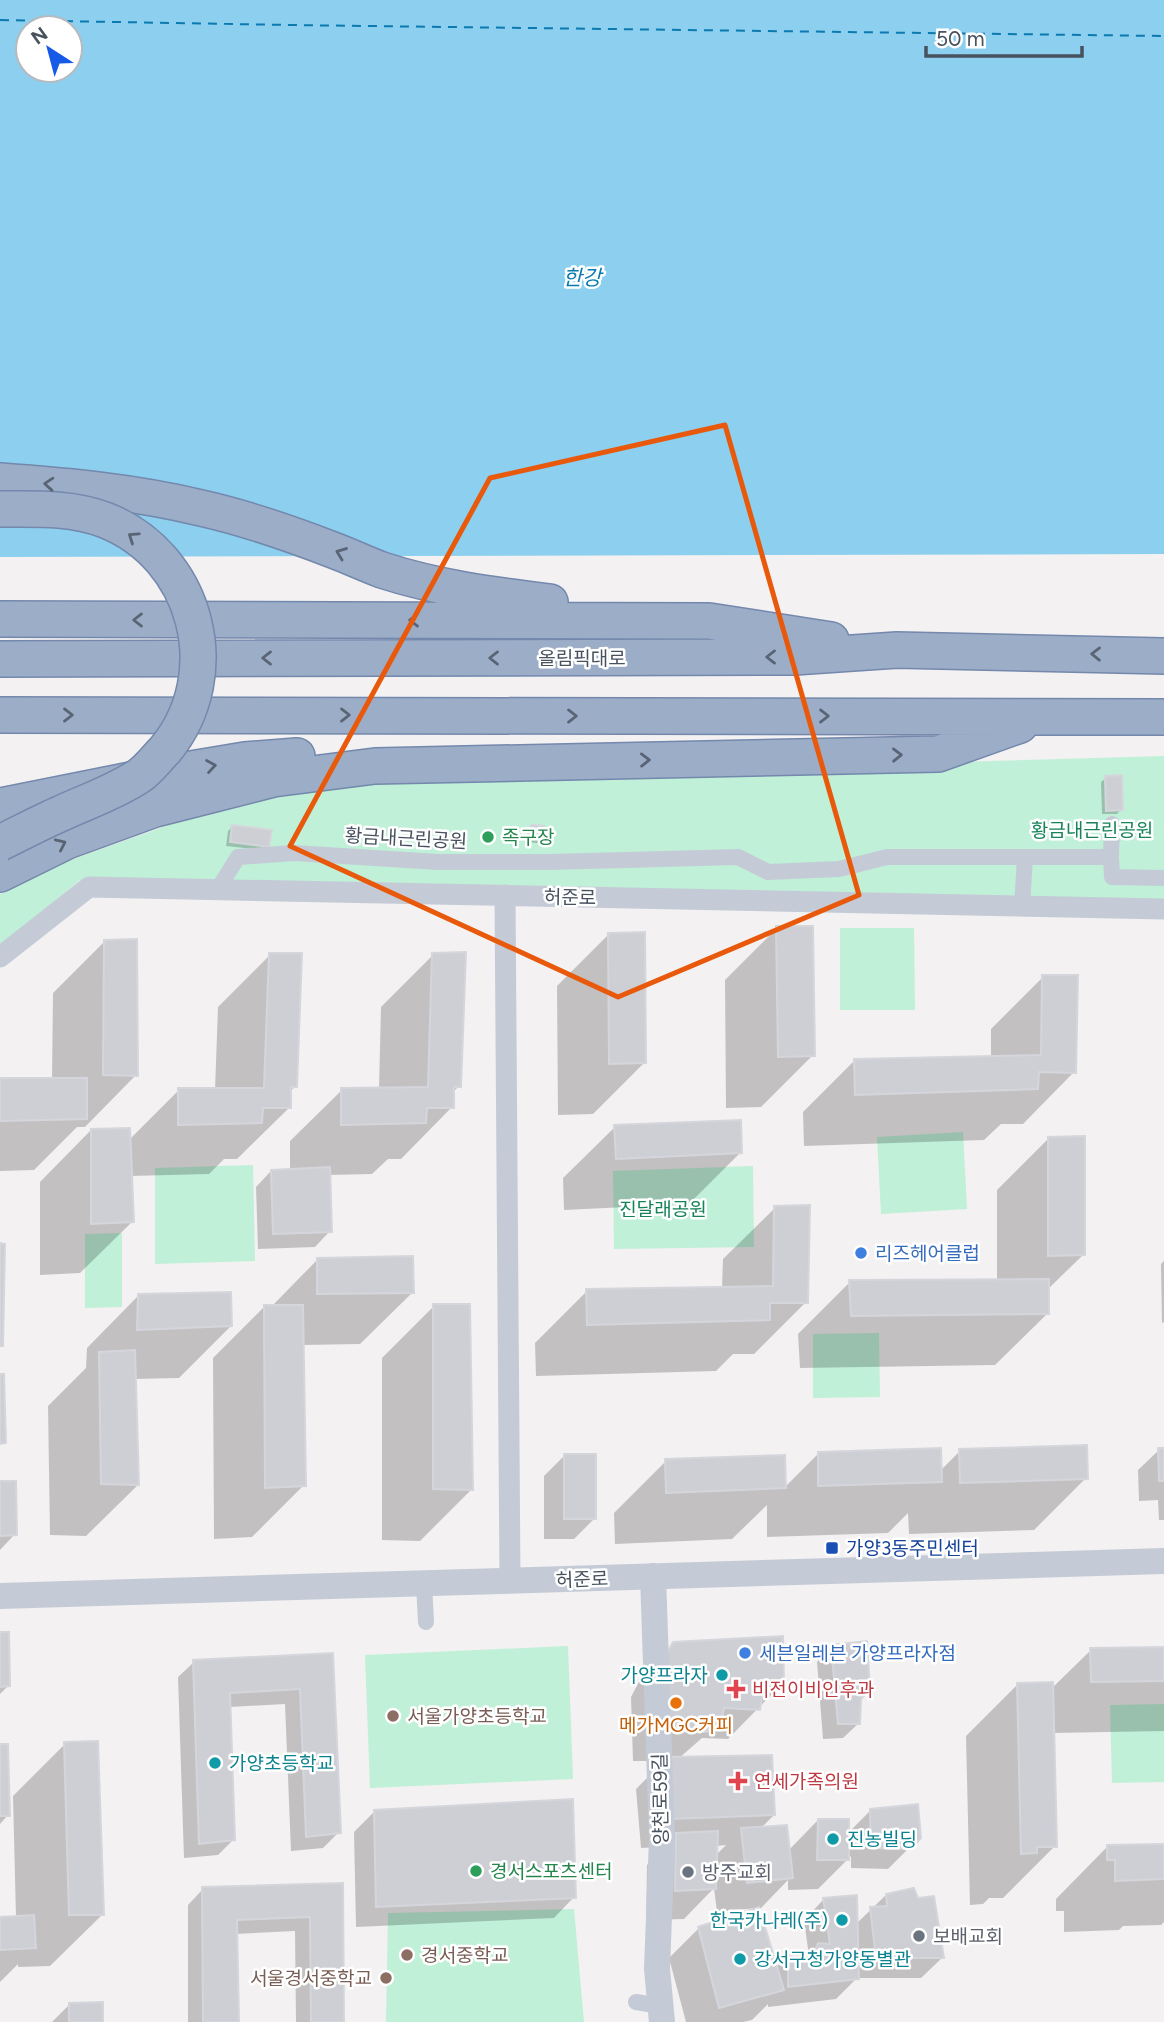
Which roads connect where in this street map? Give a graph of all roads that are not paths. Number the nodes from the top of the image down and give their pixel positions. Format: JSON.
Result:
{"nodes":[{"id":1,"x":0,"y":481,"type":"edge"},
{"id":2,"x":0,"y":509,"type":"edge"},
{"id":3,"x":0,"y":620,"type":"edge"},
{"id":4,"x":709,"y":621,"type":"junction"},
{"id":5,"x":897,"y":650,"type":"junction"},
{"id":6,"x":1164,"y":656,"type":"edge"},
{"id":7,"x":0,"y":659,"type":"edge"},
{"id":8,"x":0,"y":715,"type":"edge"},
{"id":9,"x":1046,"y":716,"type":"junction"},
{"id":10,"x":1164,"y":717,"type":"edge"},
{"id":11,"x":485,"y":763,"type":"junction"},
{"id":12,"x":0,"y":806,"type":"edge"},
{"id":13,"x":1112,"y":824,"type":"dead end"},
{"id":14,"x":0,"y":844,"type":"edge"},
{"id":15,"x":1025,"y":857,"type":"junction"},
{"id":16,"x":1111,"y":857,"type":"junction"},
{"id":17,"x":0,"y":874,"type":"edge"},
{"id":18,"x":1164,"y":878,"type":"edge"},
{"id":19,"x":218,"y":889,"type":"junction"},
{"id":20,"x":505,"y":895,"type":"junction"},
{"id":21,"x":1022,"y":906,"type":"junction"},
{"id":22,"x":1164,"y":909,"type":"edge"},
{"id":23,"x":0,"y":957,"type":"edge"},
{"id":24,"x":1164,"y":1560,"type":"edge"},
{"id":25,"x":653,"y":1576,"type":"junction"},
{"id":26,"x":510,"y":1581,"type":"junction"},
{"id":27,"x":425,"y":1584,"type":"junction"},
{"id":28,"x":0,"y":1596,"type":"edge"},
{"id":29,"x":426,"y":1622,"type":"dead end"},
{"id":30,"x":653,"y":2010,"type":"edge"}],
"edges":[{"from":4,"to":1,"type":"highway","one_way":true},
{"from":14,"to":2,"type":"highway","one_way":true,"bridge":true},
{"from":4,"to":3,"type":"highway","one_way":true},
{"from":4,"to":5,"type":"highway"},
{"from":6,"to":5,"type":"highway","name":"올림픽대로","one_way":true},
{"from":5,"to":7,"type":"highway","name":"올림픽대로","one_way":true},
{"from":8,"to":9,"type":"highway","one_way":true},
{"from":9,"to":10,"type":"highway"},
{"from":11,"to":9,"type":"highway","one_way":true},
{"from":12,"to":11,"type":"highway","one_way":true},
{"from":17,"to":11,"type":"highway","one_way":true},
{"from":13,"to":16,"type":"street"},
{"from":15,"to":16,"type":"street","name":"황금내근린공원"},
{"from":15,"to":19,"type":"street","name":"황금내근린공원"},
{"from":15,"to":21,"type":"street"},
{"from":16,"to":18,"type":"street"},
{"from":19,"to":20,"type":"street","name":"허준로"},
{"from":19,"to":23,"type":"street","name":"허준로"},
{"from":20,"to":21,"type":"street","name":"허준로"},
{"from":20,"to":26,"type":"street"},
{"from":21,"to":22,"type":"street","name":"허준로"},
{"from":24,"to":25,"type":"street","name":"허준로"},
{"from":25,"to":26,"type":"street","name":"허준로"},
{"from":25,"to":30,"type":"street","name":"양천로59길"},
{"from":26,"to":27,"type":"street","name":"허준로"},
{"from":27,"to":28,"type":"street","name":"허준로"},
{"from":27,"to":29,"type":"street"}]}
